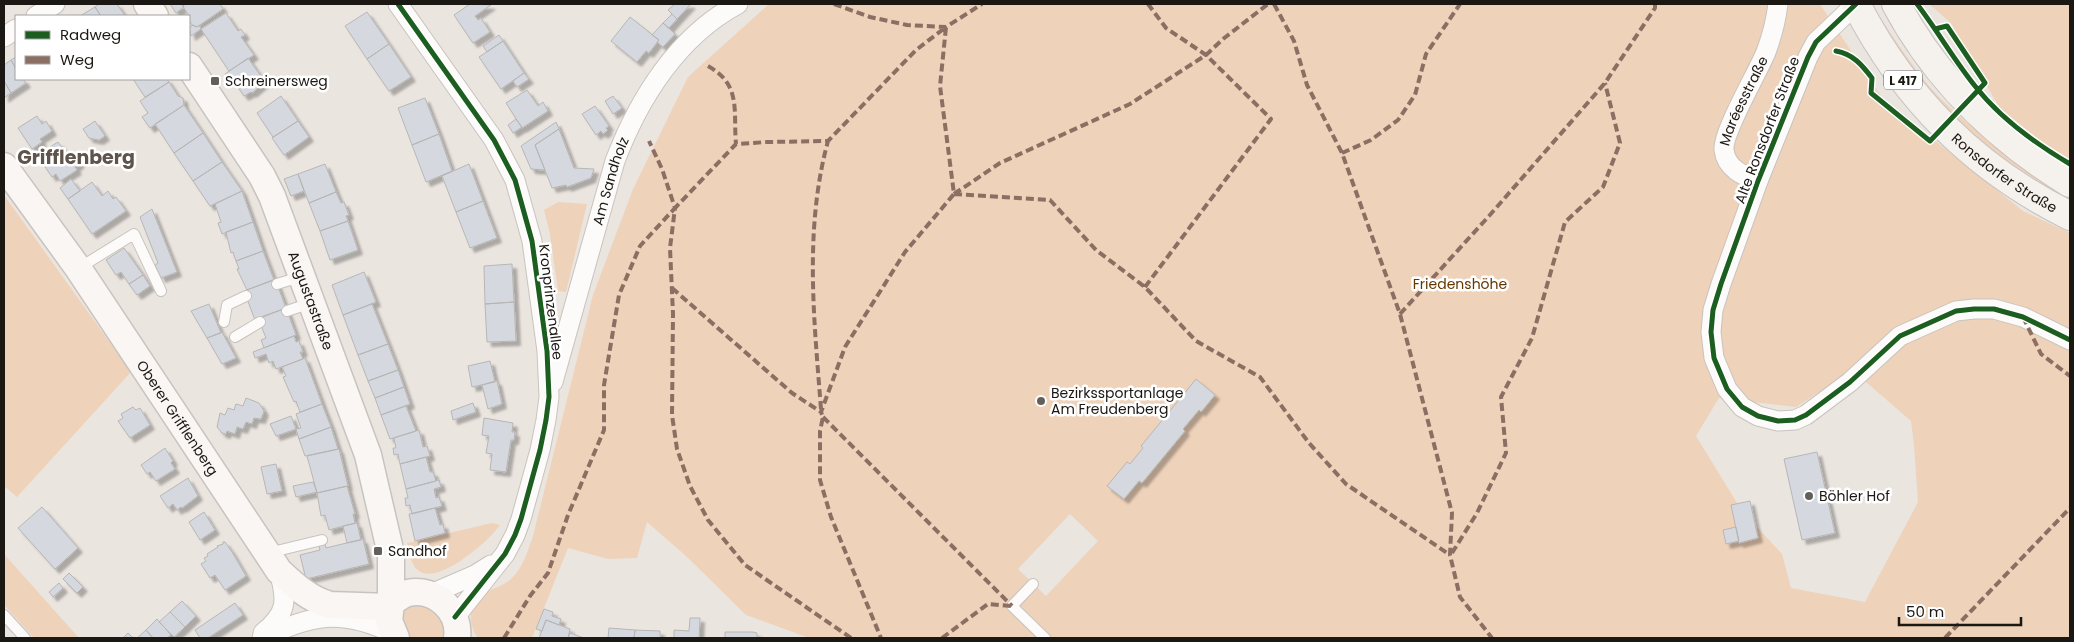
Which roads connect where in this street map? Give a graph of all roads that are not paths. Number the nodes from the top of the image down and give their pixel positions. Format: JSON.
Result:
{"nodes":[{"id":1,"x":55,"y":4,"type":"edge"},
{"id":2,"x":147,"y":4,"type":"edge"},
{"id":3,"x":398,"y":4,"type":"edge"},
{"id":4,"x":738,"y":4,"type":"edge"},
{"id":5,"x":1778,"y":4,"type":"edge"},
{"id":6,"x":1856,"y":4,"type":"edge"},
{"id":7,"x":1896,"y":4,"type":"edge"},
{"id":8,"x":38,"y":15,"type":"edge"},
{"id":9,"x":154,"y":15,"type":"edge"},
{"id":10,"x":15,"y":30,"type":"edge"},
{"id":11,"x":4,"y":37,"type":"edge"},
{"id":12,"x":190,"y":68,"type":"edge"},
{"id":13,"x":4,"y":166,"type":"edge"},
{"id":14,"x":1758,"y":181,"type":"junction"},
{"id":15,"x":2070,"y":183,"type":"edge"},
{"id":16,"x":2070,"y":216,"type":"edge"},
{"id":17,"x":78,"y":268,"type":"junction"},
{"id":18,"x":161,"y":291,"type":"dead end"},
{"id":19,"x":246,"y":296,"type":"dead end"},
{"id":20,"x":312,"y":303,"type":"junction"},
{"id":21,"x":287,"y":311,"type":"dead end"},
{"id":22,"x":224,"y":322,"type":"dead end"},
{"id":23,"x":260,"y":322,"type":"dead end"},
{"id":24,"x":235,"y":337,"type":"dead end"},
{"id":25,"x":2070,"y":340,"type":"edge"},
{"id":26,"x":549,"y":397,"type":"junction"},
{"id":27,"x":322,"y":540,"type":"dead end"},
{"id":28,"x":391,"y":554,"type":"junction"},
{"id":29,"x":498,"y":560,"type":"junction"},
{"id":30,"x":273,"y":562,"type":"junction"},
{"id":31,"x":1033,"y":584,"type":"dead end"},
{"id":32,"x":424,"y":593,"type":"junction"},
{"id":33,"x":390,"y":605,"type":"junction"},
{"id":34,"x":4,"y":615,"type":"edge"},
{"id":35,"x":456,"y":628,"type":"edge"},
{"id":36,"x":394,"y":636,"type":"edge"},
{"id":37,"x":25,"y":638,"type":"edge"},
{"id":38,"x":253,"y":638,"type":"edge"},
{"id":39,"x":262,"y":638,"type":"edge"},
{"id":40,"x":1045,"y":638,"type":"edge"}],
"edges":[{"from":1,"to":8,"type":"street"},
{"from":2,"to":9,"type":"main road"},
{"from":3,"to":26,"type":"street","name":"Kronprinzenallee"},
{"from":4,"to":26,"type":"street","name":"Am Sandholz"},
{"from":5,"to":14,"type":"street","name":"Maréesstraße"},
{"from":6,"to":14,"type":"street","name":"Alte Ronsdorfer Straße"},
{"from":6,"to":16,"type":"main road","name":"Ronsdorfer Straße","number":"L 417"},
{"from":7,"to":15,"type":"main road","name":"Ronsdorfer Straße","number":"L 417"},
{"from":10,"to":11,"type":"street"},
{"from":12,"to":20,"type":"main road","name":"Augustastraße"},
{"from":13,"to":17,"type":"main road","name":"Oberer Grifflenberg"},
{"from":14,"to":25,"type":"street","name":"Alte Ronsdorfer Straße"},
{"from":17,"to":18,"type":"lane"},
{"from":17,"to":30,"type":"main road","name":"Oberer Grifflenberg"},
{"from":19,"to":22,"type":"lane"},
{"from":20,"to":21,"type":"lane"},
{"from":20,"to":28,"type":"main road","name":"Augustastraße"},
{"from":23,"to":24,"type":"lane"},
{"from":26,"to":29,"type":"street","name":"Kronprinzenallee"},
{"from":27,"to":30,"type":"lane"},
{"from":28,"to":32,"type":"main road","name":"Augustastraße"},
{"from":28,"to":33,"type":"main road","name":"Augustastraße"},
{"from":29,"to":32,"type":"street","name":"Kronprinzenallee"},
{"from":29,"to":35,"type":"street","name":"Kronprinzenallee"},
{"from":30,"to":33,"type":"main road","name":"Oberer Grifflenberg"},
{"from":30,"to":38,"type":"street"},
{"from":31,"to":40,"type":"lane"},
{"from":32,"to":33,"type":"main road"},
{"from":32,"to":35,"type":"main road","name":"Augustastraße"},
{"from":33,"to":36,"type":"main road","name":"Augustastraße"},
{"from":34,"to":37,"type":"lane"},
{"from":36,"to":39,"type":"street"}]}
